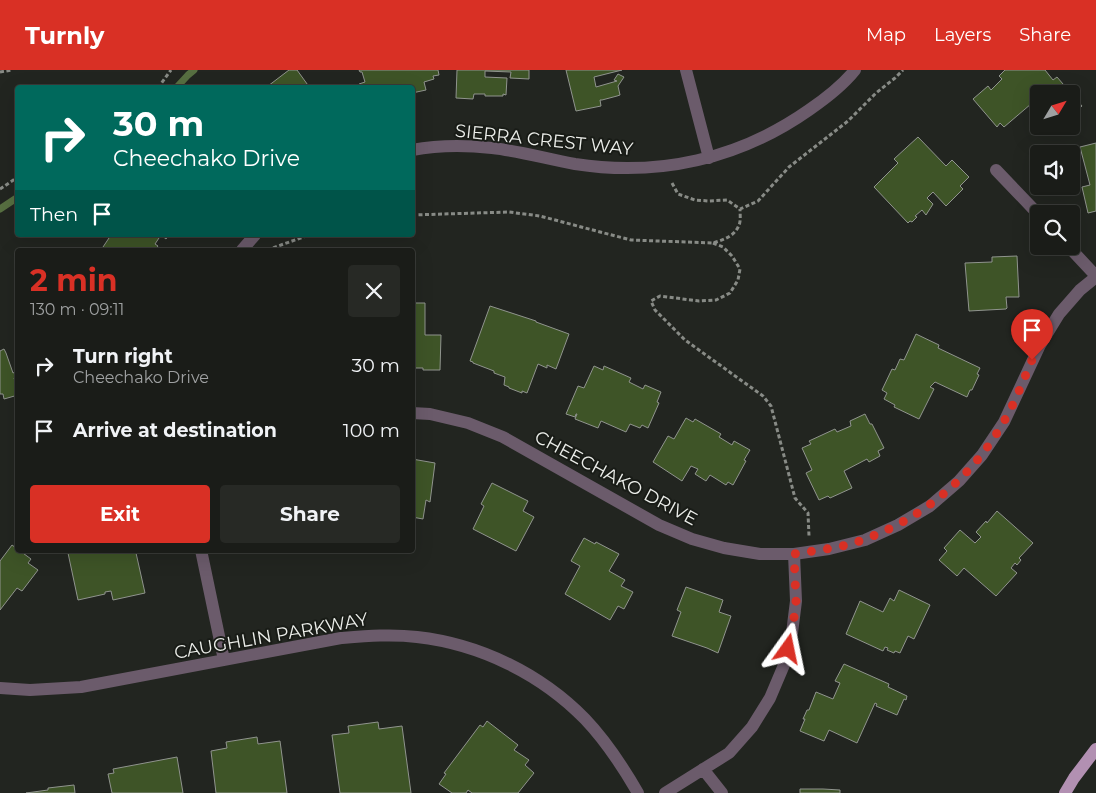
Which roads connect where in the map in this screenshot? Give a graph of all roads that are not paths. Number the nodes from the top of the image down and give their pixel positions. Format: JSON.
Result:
{"nodes":[{"id":1,"x":686,"y":70,"type":"edge"},
{"id":2,"x":855,"y":70,"type":"edge"},
{"id":3,"x":415,"y":150,"type":"edge"},
{"id":4,"x":709,"y":158,"type":"junction"},
{"id":5,"x":996,"y":170,"type":"dead end"},
{"id":6,"x":1030,"y":206,"type":"edge"},
{"id":7,"x":253,"y":237,"type":"edge"},
{"id":8,"x":244,"y":248,"type":"edge"},
{"id":9,"x":1076,"y":255,"type":"edge"},
{"id":10,"x":1096,"y":276,"type":"edge"},
{"id":11,"x":415,"y":413,"type":"edge"},
{"id":12,"x":202,"y":553,"type":"edge"},
{"id":13,"x":794,"y":554,"type":"junction"},
{"id":14,"x":224,"y":660,"type":"junction"},
{"id":15,"x":0,"y":688,"type":"edge"},
{"id":16,"x":1096,"y":749,"type":"edge"},
{"id":17,"x":703,"y":769,"type":"junction"},
{"id":18,"x":638,"y":793,"type":"edge"},
{"id":19,"x":665,"y":793,"type":"edge"},
{"id":20,"x":722,"y":793,"type":"edge"},
{"id":21,"x":1065,"y":793,"type":"edge"}],
"edges":[{"from":1,"to":4,"type":"street"},
{"from":2,"to":4,"type":"street","name":"SIERRA CREST WAY"},
{"from":3,"to":4,"type":"street","name":"SIERRA CREST WAY"},
{"from":5,"to":6,"type":"street"},
{"from":7,"to":8,"type":"street"},
{"from":9,"to":10,"type":"street"},
{"from":10,"to":13,"type":"street","name":"CHEECHAKO DRIVE"},
{"from":11,"to":13,"type":"street","name":"CHEECHAKO DRIVE"},
{"from":12,"to":14,"type":"street"},
{"from":13,"to":17,"type":"street"},
{"from":14,"to":15,"type":"street","name":"CAUGHLIN PARKWAY"},
{"from":14,"to":18,"type":"street","name":"CAUGHLIN PARKWAY"},
{"from":16,"to":21,"type":"main road"},
{"from":17,"to":19,"type":"street"},
{"from":17,"to":20,"type":"street"}]}
